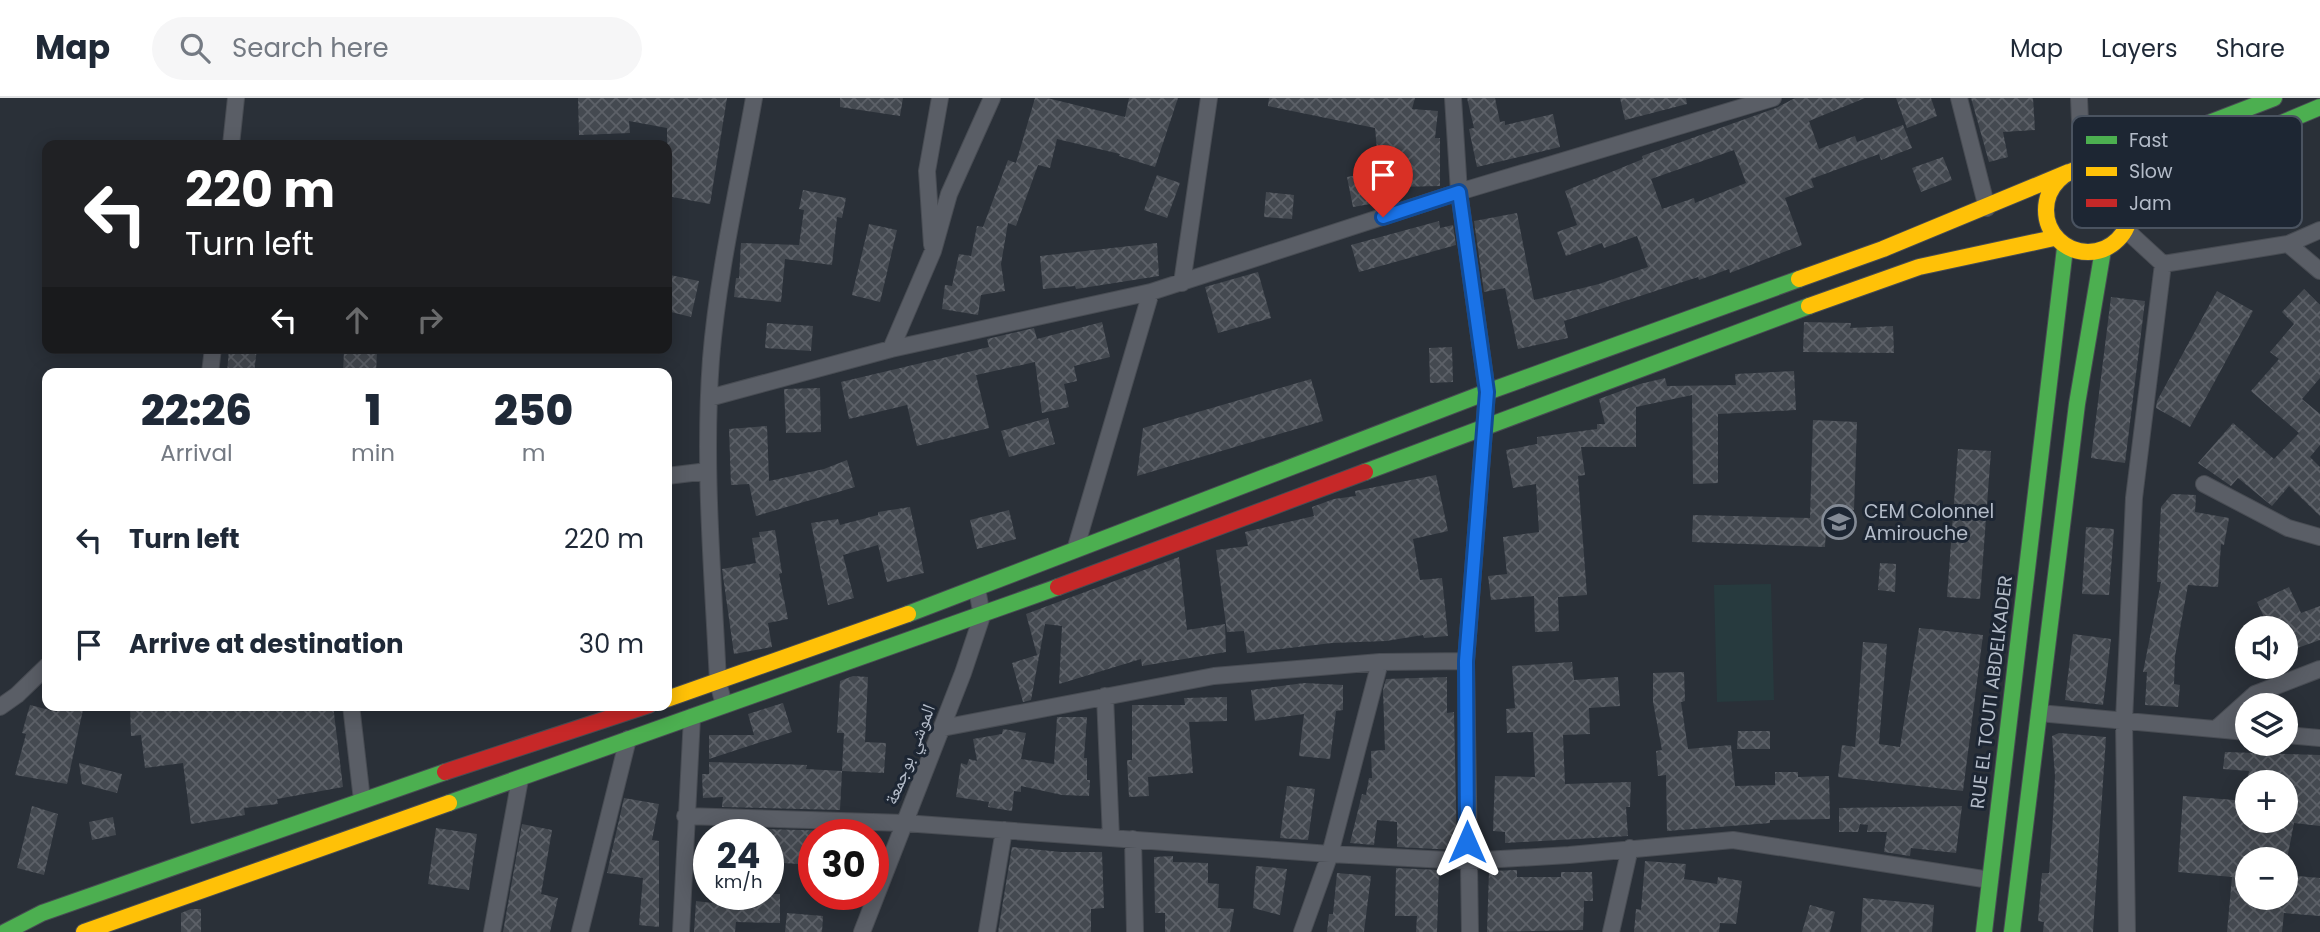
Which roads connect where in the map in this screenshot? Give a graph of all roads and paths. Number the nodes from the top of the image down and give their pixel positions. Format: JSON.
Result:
{"nodes":[{"id":1,"x":236,"y":98,"type":"edge"},
{"id":2,"x":754,"y":98,"type":"edge"},
{"id":3,"x":940,"y":98,"type":"edge"},
{"id":4,"x":992,"y":98,"type":"edge"},
{"id":5,"x":1209,"y":98,"type":"edge"},
{"id":6,"x":1454,"y":98,"type":"edge"},
{"id":7,"x":1773,"y":98,"type":"edge"},
{"id":8,"x":1959,"y":98,"type":"edge"},
{"id":9,"x":2080,"y":98,"type":"edge"},
{"id":10,"x":2274,"y":98,"type":"edge"},
{"id":11,"x":1745,"y":103,"type":"edge"},
{"id":12,"x":2320,"y":107,"type":"edge"},
{"id":13,"x":2081,"y":116,"type":"edge"},
{"id":14,"x":2225,"y":116,"type":"edge"},
{"id":15,"x":2298,"y":116,"type":"edge"},
{"id":16,"x":232,"y":140,"type":"edge"},
{"id":17,"x":2072,"y":173,"type":"edge"},
{"id":18,"x":2072,"y":174,"type":"edge"},
{"id":19,"x":1459,"y":192,"type":"junction"},
{"id":20,"x":1987,"y":208,"type":"junction"},
{"id":21,"x":2124,"y":228,"type":"edge"},
{"id":22,"x":2132,"y":228,"type":"edge"},
{"id":23,"x":2320,"y":230,"type":"edge"},
{"id":24,"x":2059,"y":243,"type":"junction"},
{"id":25,"x":2288,"y":243,"type":"junction"},
{"id":26,"x":2103,"y":250,"type":"junction"},
{"id":27,"x":933,"y":251,"type":"junction"},
{"id":28,"x":2163,"y":264,"type":"junction"},
{"id":29,"x":2320,"y":271,"type":"edge"},
{"id":30,"x":1182,"y":284,"type":"junction"},
{"id":31,"x":1151,"y":292,"type":"junction"},
{"id":32,"x":891,"y":349,"type":"junction"},
{"id":33,"x":1487,"y":392,"type":"junction"},
{"id":34,"x":709,"y":398,"type":"junction"},
{"id":35,"x":1486,"y":427,"type":"junction"},
{"id":36,"x":708,"y":471,"type":"junction"},
{"id":37,"x":672,"y":475,"type":"edge"},
{"id":38,"x":2204,"y":484,"type":"dead end"},
{"id":39,"x":2320,"y":537,"type":"edge"},
{"id":40,"x":1076,"y":547,"type":"junction"},
{"id":41,"x":977,"y":589,"type":"junction"},
{"id":42,"x":982,"y":616,"type":"junction"},
{"id":43,"x":1466,"y":661,"type":"junction"},
{"id":44,"x":1380,"y":662,"type":"junction"},
{"id":45,"x":2320,"y":669,"type":"edge"},
{"id":46,"x":42,"y":671,"type":"edge"},
{"id":47,"x":718,"y":682,"type":"junction"},
{"id":48,"x":1105,"y":696,"type":"junction"},
{"id":49,"x":672,"y":697,"type":"edge"},
{"id":50,"x":724,"y":705,"type":"junction"},
{"id":51,"x":0,"y":707,"type":"edge"},
{"id":52,"x":352,"y":711,"type":"edge"},
{"id":53,"x":631,"y":711,"type":"edge"},
{"id":54,"x":2039,"y":713,"type":"junction"},
{"id":55,"x":692,"y":717,"type":"junction"},
{"id":56,"x":2124,"y":721,"type":"junction"},
{"id":57,"x":942,"y":728,"type":"junction"},
{"id":58,"x":2217,"y":729,"type":"junction"},
{"id":59,"x":2235,"y":731,"type":"edge"},
{"id":60,"x":2298,"y":736,"type":"edge"},
{"id":61,"x":2320,"y":738,"type":"edge"},
{"id":62,"x":628,"y":739,"type":"junction"},
{"id":63,"x":520,"y":779,"type":"junction"},
{"id":64,"x":362,"y":800,"type":"junction"},
{"id":65,"x":685,"y":816,"type":"junction"},
{"id":66,"x":904,"y":822,"type":"junction"},
{"id":67,"x":1004,"y":830,"type":"junction"},
{"id":68,"x":1111,"y":838,"type":"junction"},
{"id":69,"x":1133,"y":839,"type":"junction"},
{"id":70,"x":1630,"y":848,"type":"junction"},
{"id":71,"x":1330,"y":854,"type":"junction"},
{"id":72,"x":1467,"y":860,"type":"junction"},
{"id":73,"x":1990,"y":880,"type":"junction"},
{"id":74,"x":5,"y":932,"type":"edge"},
{"id":75,"x":84,"y":932,"type":"edge"},
{"id":76,"x":492,"y":932,"type":"edge"},
{"id":77,"x":580,"y":932,"type":"edge"},
{"id":78,"x":681,"y":932,"type":"edge"},
{"id":79,"x":862,"y":932,"type":"edge"},
{"id":80,"x":987,"y":932,"type":"edge"},
{"id":81,"x":1135,"y":932,"type":"edge"},
{"id":82,"x":1302,"y":932,"type":"edge"},
{"id":83,"x":1470,"y":932,"type":"edge"},
{"id":84,"x":1611,"y":932,"type":"edge"},
{"id":85,"x":1984,"y":932,"type":"edge"},
{"id":86,"x":2012,"y":932,"type":"edge"},
{"id":87,"x":2127,"y":932,"type":"edge"}],
"edges":[{"from":1,"to":16,"type":"street"},
{"from":2,"to":34,"type":"street"},
{"from":3,"to":27,"type":"street"},
{"from":4,"to":27,"type":"street"},
{"from":5,"to":30,"type":"street"},
{"from":6,"to":19,"type":"street"},
{"from":7,"to":11,"type":"street"},
{"from":8,"to":20,"type":"street"},
{"from":9,"to":13,"type":"street"},
{"from":10,"to":14,"type":"main road"},
{"from":11,"to":19,"type":"street"},
{"from":12,"to":15,"type":"main road"},
{"from":17,"to":20,"type":"main road"},
{"from":18,"to":24,"type":"main road"},
{"from":19,"to":30,"type":"street"},
{"from":19,"to":33,"type":"street"},
{"from":20,"to":33,"type":"main road"},
{"from":21,"to":26,"type":"main road"},
{"from":22,"to":28,"type":"street"},
{"from":23,"to":25,"type":"street"},
{"from":24,"to":26,"type":"main road"},
{"from":24,"to":35,"type":"main road"},
{"from":24,"to":73,"type":"main road","name":"RUE EL TOUTI ABDELKADER"},
{"from":25,"to":28,"type":"street"},
{"from":25,"to":29,"type":"street"},
{"from":26,"to":54,"type":"main road"},
{"from":27,"to":32,"type":"street"},
{"from":28,"to":56,"type":"street"},
{"from":30,"to":31,"type":"street"},
{"from":31,"to":32,"type":"street"},
{"from":31,"to":40,"type":"street"},
{"from":32,"to":34,"type":"street"},
{"from":33,"to":35,"type":"street"},
{"from":33,"to":40,"type":"main road"},
{"from":34,"to":36,"type":"street"},
{"from":35,"to":42,"type":"main road"},
{"from":35,"to":43,"type":"street"},
{"from":36,"to":37,"type":"street"},
{"from":36,"to":47,"type":"street"},
{"from":38,"to":39,"type":"street"},
{"from":40,"to":41,"type":"main road"},
{"from":41,"to":42,"type":"street"},
{"from":41,"to":47,"type":"main road"},
{"from":42,"to":50,"type":"main road"},
{"from":42,"to":57,"type":"street","name":"الموشي بوجمعة"},
{"from":43,"to":44,"type":"street"},
{"from":43,"to":72,"type":"street"},
{"from":44,"to":48,"type":"street"},
{"from":44,"to":71,"type":"street"},
{"from":45,"to":58,"type":"street"},
{"from":46,"to":51,"type":"street"},
{"from":47,"to":49,"type":"main road"},
{"from":47,"to":50,"type":"street"},
{"from":48,"to":57,"type":"street"},
{"from":48,"to":68,"type":"street"},
{"from":50,"to":55,"type":"main road"},
{"from":52,"to":64,"type":"street"},
{"from":53,"to":64,"type":"main road"},
{"from":54,"to":56,"type":"street"},
{"from":54,"to":86,"type":"main road"},
{"from":55,"to":62,"type":"main road"},
{"from":55,"to":65,"type":"street"},
{"from":56,"to":58,"type":"street"},
{"from":56,"to":87,"type":"street"},
{"from":57,"to":66,"type":"street","name":"الموشي بوجمعة"},
{"from":58,"to":59,"type":"street"},
{"from":60,"to":61,"type":"street"},
{"from":62,"to":63,"type":"main road"},
{"from":62,"to":77,"type":"street"},
{"from":63,"to":75,"type":"main road"},
{"from":63,"to":76,"type":"street"},
{"from":64,"to":74,"type":"main road"},
{"from":65,"to":66,"type":"street"},
{"from":65,"to":78,"type":"street"},
{"from":66,"to":67,"type":"street"},
{"from":66,"to":79,"type":"street","name":"الموشي بوجمعة"},
{"from":67,"to":68,"type":"street"},
{"from":67,"to":80,"type":"street"},
{"from":68,"to":69,"type":"street"},
{"from":69,"to":71,"type":"street"},
{"from":69,"to":81,"type":"street"},
{"from":70,"to":72,"type":"street"},
{"from":70,"to":73,"type":"street"},
{"from":70,"to":84,"type":"street"},
{"from":71,"to":72,"type":"street"},
{"from":71,"to":82,"type":"street"},
{"from":72,"to":83,"type":"street"},
{"from":73,"to":85,"type":"main road","name":"RUE EL TOUTI ABDELKADER"}]}
